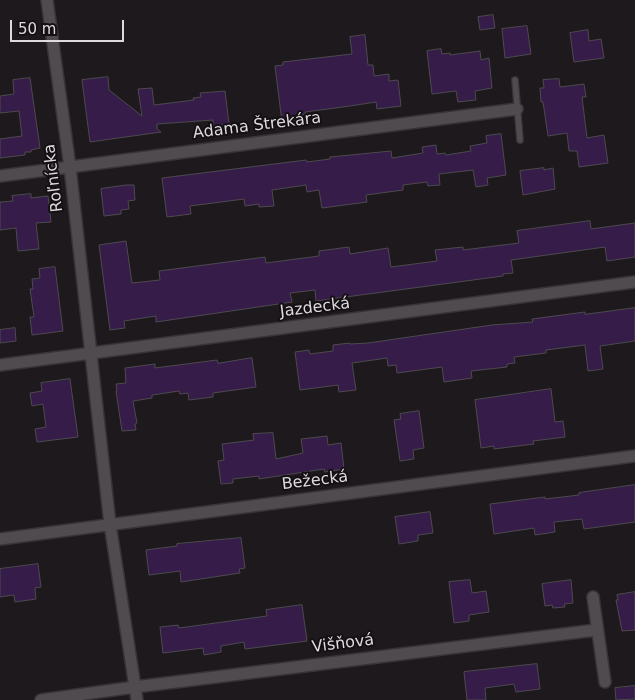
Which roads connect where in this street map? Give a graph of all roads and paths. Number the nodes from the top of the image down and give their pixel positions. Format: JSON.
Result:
{"nodes":[{"id":1,"x":47,"y":0,"type":"edge"},
{"id":2,"x":515,"y":80,"type":"dead end"},
{"id":3,"x":518,"y":109,"type":"junction"},
{"id":4,"x":520,"y":140,"type":"dead end"},
{"id":5,"x":70,"y":167,"type":"junction"},
{"id":6,"x":0,"y":176,"type":"edge"},
{"id":7,"x":635,"y":282,"type":"edge"},
{"id":8,"x":90,"y":353,"type":"junction"},
{"id":9,"x":0,"y":365,"type":"edge"},
{"id":10,"x":635,"y":456,"type":"edge"},
{"id":11,"x":110,"y":524,"type":"junction"},
{"id":12,"x":0,"y":539,"type":"edge"},
{"id":13,"x":593,"y":597,"type":"dead end"},
{"id":14,"x":596,"y":630,"type":"junction"},
{"id":15,"x":605,"y":682,"type":"dead end"},
{"id":16,"x":134,"y":687,"type":"junction"},
{"id":17,"x":41,"y":700,"type":"edge"},
{"id":18,"x":137,"y":700,"type":"edge"}],
"edges":[{"from":1,"to":5,"type":"street","name":"Roľnícka"},
{"from":2,"to":3,"type":"lane"},
{"from":3,"to":4,"type":"lane"},
{"from":3,"to":5,"type":"street","name":"Adama Štrekára"},
{"from":5,"to":6,"type":"street","name":"Adama Štrekára"},
{"from":5,"to":8,"type":"street","name":"Roľnícka"},
{"from":7,"to":8,"type":"street","name":"Jazdecká"},
{"from":8,"to":9,"type":"street","name":"Jazdecká"},
{"from":8,"to":11,"type":"street","name":"Roľnícka"},
{"from":10,"to":11,"type":"street","name":"Bežecká"},
{"from":11,"to":12,"type":"street","name":"Bežecká"},
{"from":11,"to":16,"type":"street","name":"Roľnícka"},
{"from":13,"to":14,"type":"street"},
{"from":14,"to":15,"type":"street"},
{"from":14,"to":16,"type":"street","name":"Višňová"},
{"from":16,"to":17,"type":"street","name":"Višňová"},
{"from":16,"to":18,"type":"street","name":"Roľnícka"}]}
